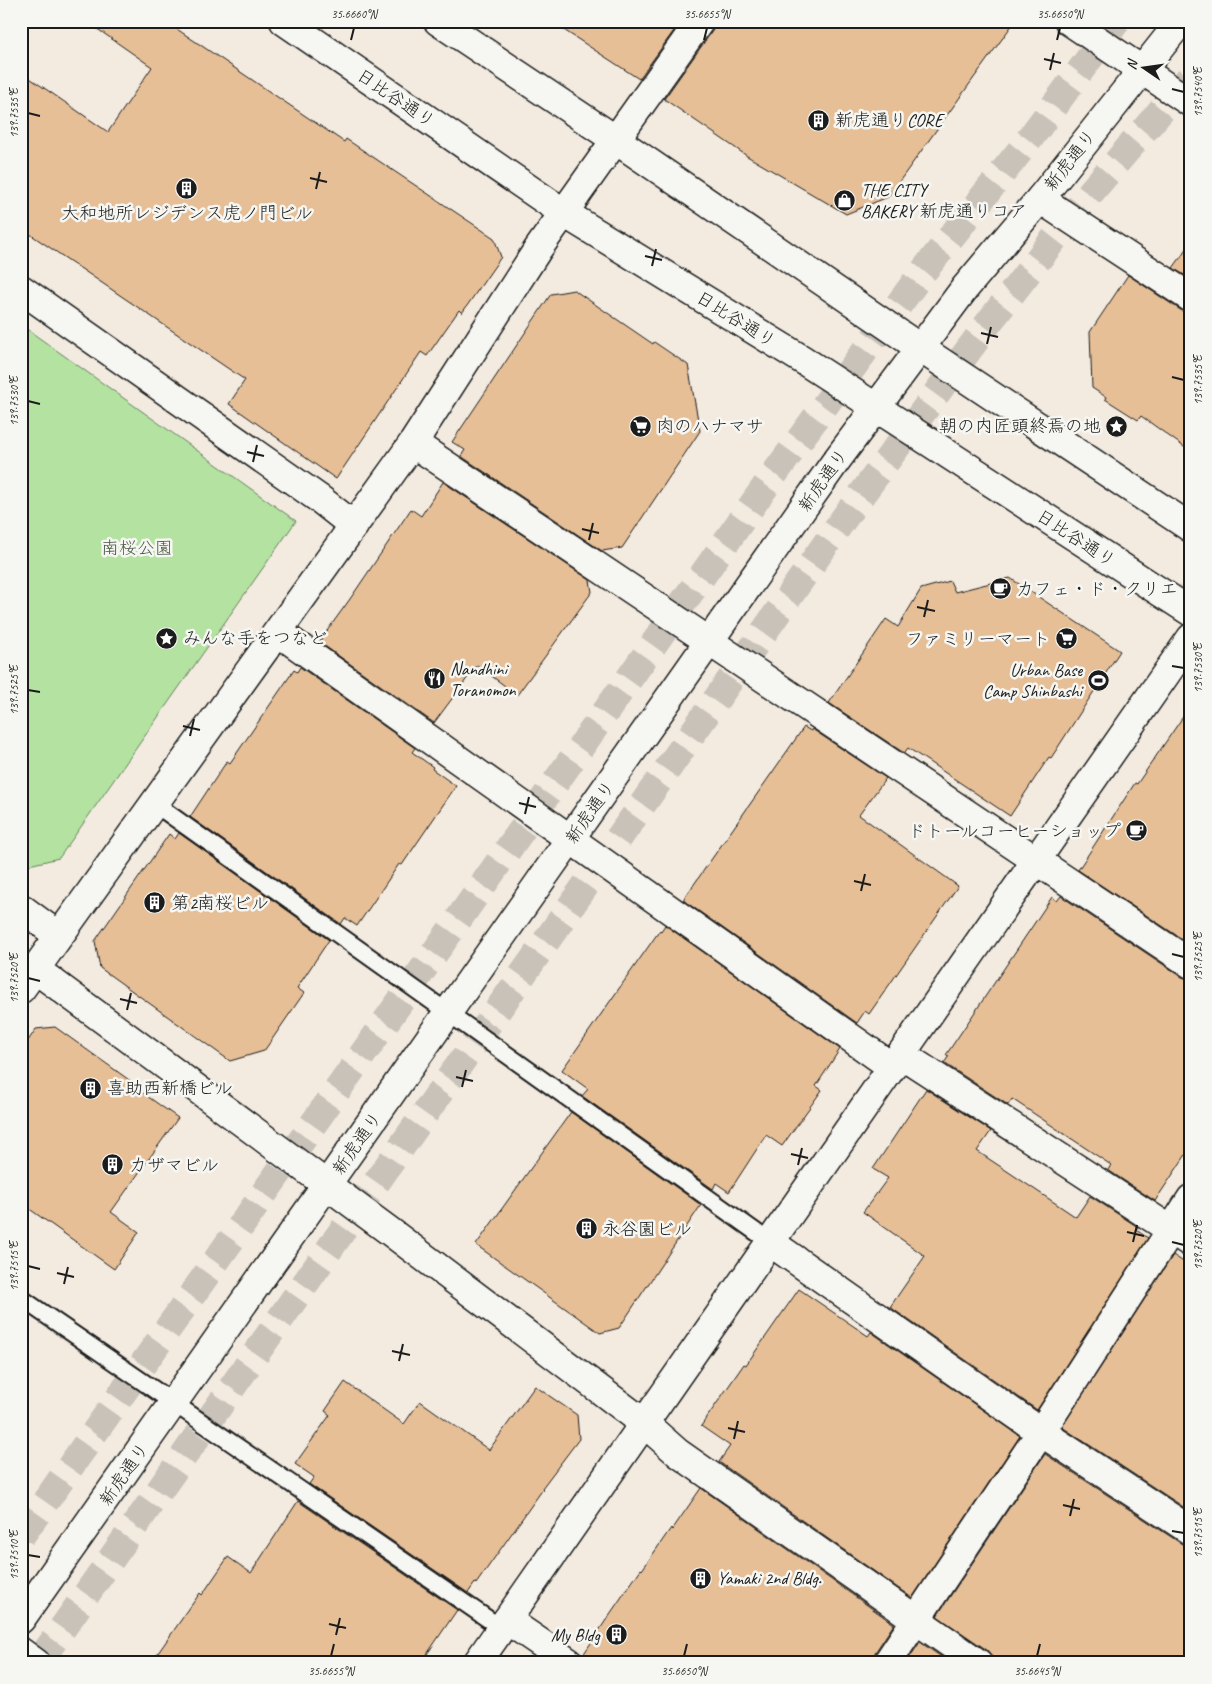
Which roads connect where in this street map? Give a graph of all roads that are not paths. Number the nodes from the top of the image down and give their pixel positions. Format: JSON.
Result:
{"nodes":[{"id":1,"x":284,"y":21,"type":"edge"},
{"id":2,"x":438,"y":21,"type":"edge"},
{"id":3,"x":700,"y":21,"type":"edge"},
{"id":4,"x":1069,"y":21,"type":"edge"},
{"id":5,"x":1181,"y":21,"type":"edge"},
{"id":6,"x":1142,"y":70,"type":"junction"},
{"id":7,"x":1191,"y":102,"type":"edge"},
{"id":8,"x":616,"y":140,"type":"junction"},
{"id":9,"x":1040,"y":199,"type":"junction"},
{"id":10,"x":564,"y":213,"type":"junction"},
{"id":11,"x":21,"y":289,"type":"edge"},
{"id":12,"x":1191,"y":298,"type":"edge"},
{"id":13,"x":920,"y":348,"type":"junction"},
{"id":14,"x":876,"y":408,"type":"junction"},
{"id":15,"x":413,"y":443,"type":"junction"},
{"id":16,"x":354,"y":526,"type":"junction"},
{"id":17,"x":1191,"y":528,"type":"edge"},
{"id":18,"x":1191,"y":612,"type":"edge"},
{"id":19,"x":278,"y":632,"type":"junction"},
{"id":20,"x":1191,"y":638,"type":"edge"},
{"id":21,"x":709,"y":642,"type":"junction"},
{"id":22,"x":155,"y":804,"type":"junction"},
{"id":23,"x":570,"y":839,"type":"junction"},
{"id":24,"x":1035,"y":861,"type":"junction"},
{"id":25,"x":21,"y":908,"type":"edge"},
{"id":26,"x":59,"y":936,"type":"junction"},
{"id":27,"x":1191,"y":964,"type":"edge"},
{"id":28,"x":28,"y":979,"type":"edge"},
{"id":29,"x":448,"y":1012,"type":"junction"},
{"id":30,"x":896,"y":1061,"type":"junction"},
{"id":31,"x":328,"y":1184,"type":"junction"},
{"id":32,"x":1191,"y":1199,"type":"edge"},
{"id":33,"x":1180,"y":1236,"type":"edge"},
{"id":34,"x":770,"y":1242,"type":"junction"},
{"id":35,"x":21,"y":1298,"type":"edge"},
{"id":36,"x":174,"y":1403,"type":"junction"},
{"id":37,"x":644,"y":1422,"type":"junction"},
{"id":38,"x":1041,"y":1432,"type":"junction"},
{"id":39,"x":1191,"y":1531,"type":"edge"},
{"id":40,"x":21,"y":1619,"type":"edge"},
{"id":41,"x":916,"y":1621,"type":"junction"},
{"id":42,"x":504,"y":1624,"type":"junction"},
{"id":43,"x":21,"y":1652,"type":"edge"},
{"id":44,"x":36,"y":1663,"type":"edge"},
{"id":45,"x":477,"y":1663,"type":"edge"},
{"id":46,"x":570,"y":1663,"type":"edge"},
{"id":47,"x":887,"y":1663,"type":"edge"},
{"id":48,"x":978,"y":1663,"type":"edge"}],
"edges":[{"from":1,"to":10,"type":"street","name":"日比谷通り"},
{"from":2,"to":8,"type":"street"},
{"from":3,"to":8,"type":"street"},
{"from":4,"to":6,"type":"street"},
{"from":5,"to":6,"type":"street","name":"新虎通り"},
{"from":6,"to":7,"type":"street"},
{"from":6,"to":9,"type":"street","name":"新虎通り"},
{"from":8,"to":10,"type":"street"},
{"from":8,"to":13,"type":"street"},
{"from":9,"to":12,"type":"street"},
{"from":9,"to":13,"type":"street","name":"新虎通り"},
{"from":10,"to":14,"type":"street","name":"日比谷通り"},
{"from":10,"to":15,"type":"street"},
{"from":11,"to":16,"type":"street"},
{"from":13,"to":14,"type":"street","name":"新虎通り"},
{"from":13,"to":17,"type":"street"},
{"from":14,"to":18,"type":"street","name":"日比谷通り"},
{"from":14,"to":21,"type":"street","name":"新虎通り"},
{"from":15,"to":16,"type":"street"},
{"from":15,"to":21,"type":"street"},
{"from":16,"to":19,"type":"street"},
{"from":19,"to":22,"type":"street"},
{"from":19,"to":23,"type":"street"},
{"from":20,"to":24,"type":"street"},
{"from":21,"to":23,"type":"street","name":"新虎通り"},
{"from":21,"to":24,"type":"street"},
{"from":22,"to":26,"type":"street"},
{"from":22,"to":29,"type":"lane"},
{"from":23,"to":29,"type":"street","name":"新虎通り"},
{"from":23,"to":30,"type":"street"},
{"from":24,"to":27,"type":"street"},
{"from":24,"to":30,"type":"street"},
{"from":25,"to":26,"type":"street"},
{"from":26,"to":28,"type":"street"},
{"from":28,"to":31,"type":"street"},
{"from":29,"to":31,"type":"street","name":"新虎通り"},
{"from":29,"to":34,"type":"lane"},
{"from":30,"to":33,"type":"street"},
{"from":30,"to":34,"type":"street"},
{"from":31,"to":36,"type":"street","name":"新虎通り"},
{"from":31,"to":37,"type":"street"},
{"from":32,"to":33,"type":"street"},
{"from":33,"to":38,"type":"street"},
{"from":34,"to":37,"type":"street"},
{"from":34,"to":38,"type":"street"},
{"from":35,"to":36,"type":"lane"},
{"from":36,"to":40,"type":"street","name":"新虎通り"},
{"from":36,"to":42,"type":"lane"},
{"from":37,"to":41,"type":"street"},
{"from":37,"to":42,"type":"street"},
{"from":38,"to":39,"type":"street"},
{"from":38,"to":41,"type":"street"},
{"from":41,"to":47,"type":"street"},
{"from":41,"to":48,"type":"street"},
{"from":42,"to":45,"type":"street"},
{"from":42,"to":46,"type":"street"},
{"from":43,"to":44,"type":"street"}]}
